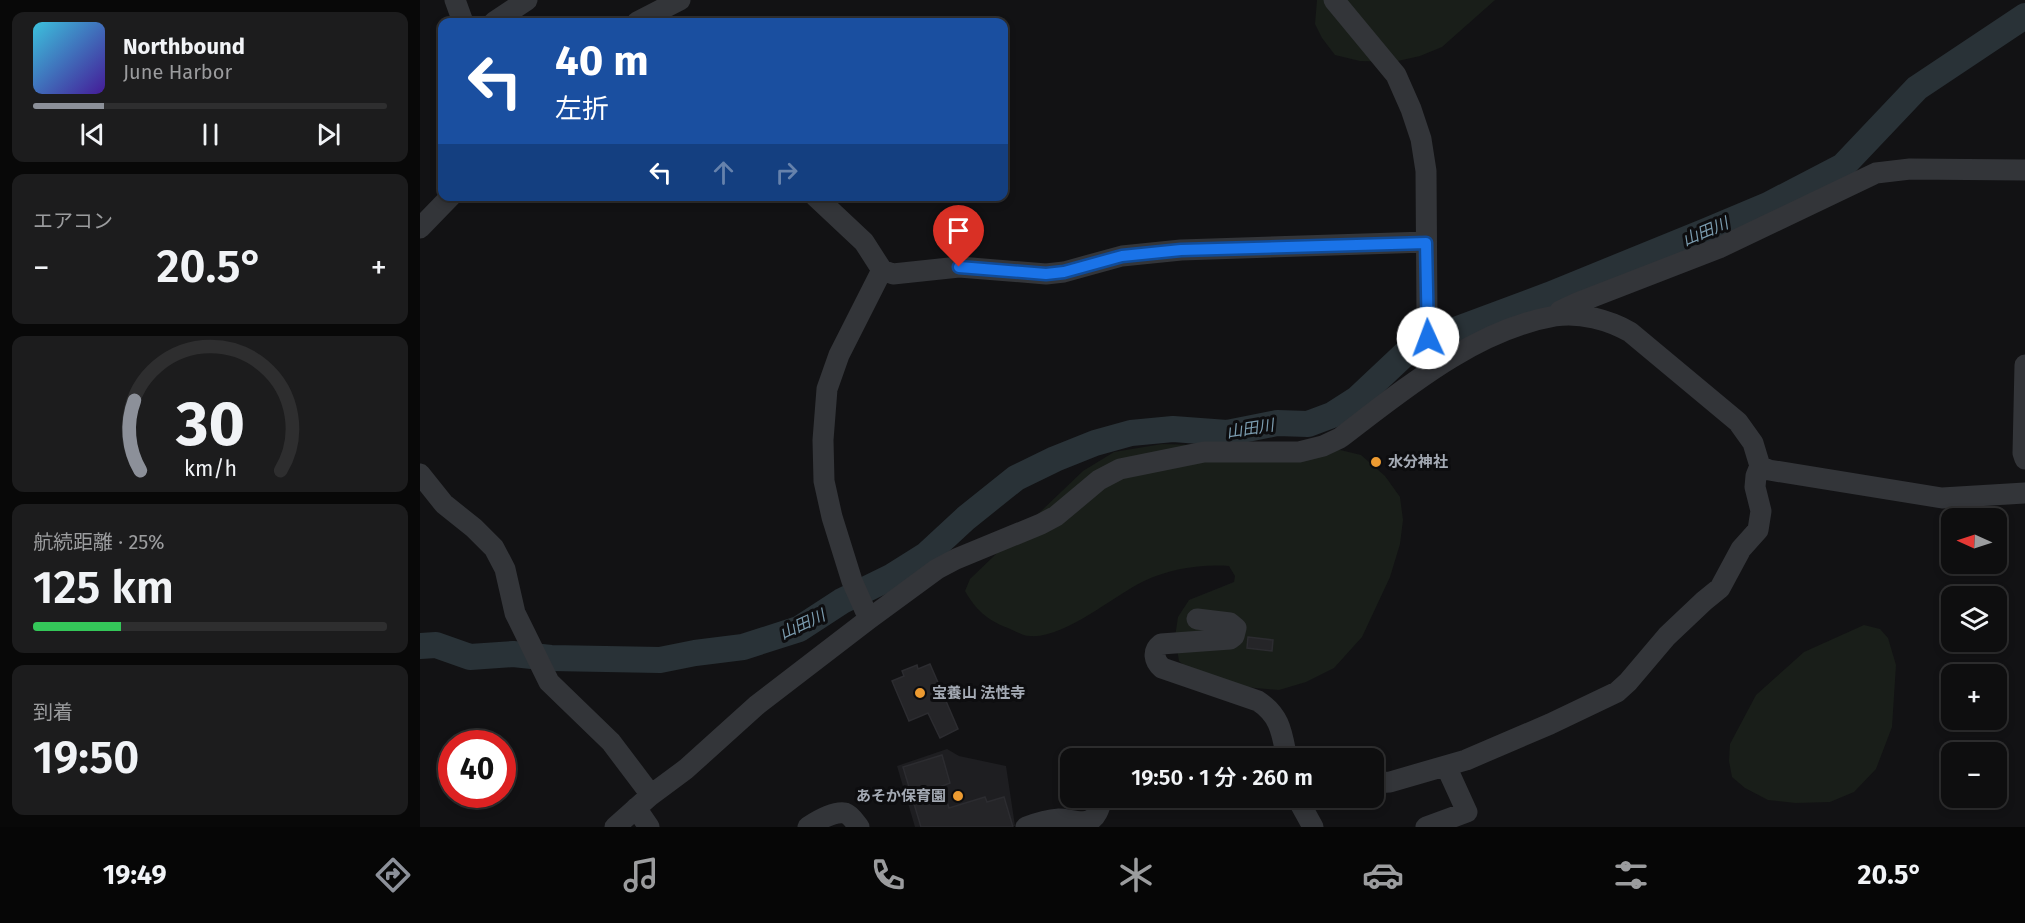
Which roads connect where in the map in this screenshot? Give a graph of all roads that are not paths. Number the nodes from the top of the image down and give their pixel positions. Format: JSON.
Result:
{"nodes":[{"id":1,"x":455,"y":0,"type":"edge"},
{"id":2,"x":527,"y":0,"type":"edge"},
{"id":3,"x":680,"y":0,"type":"edge"},
{"id":4,"x":1334,"y":0,"type":"edge"},
{"id":5,"x":462,"y":18,"type":"edge"},
{"id":6,"x":500,"y":18,"type":"edge"},
{"id":7,"x":645,"y":18,"type":"edge"},
{"id":8,"x":2025,"y":170,"type":"edge"},
{"id":9,"x":446,"y":201,"type":"edge"},
{"id":10,"x":820,"y":201,"type":"edge"},
{"id":11,"x":420,"y":228,"type":"edge"},
{"id":12,"x":1426,"y":243,"type":"junction"},
{"id":13,"x":882,"y":270,"type":"junction"},
{"id":14,"x":1557,"y":316,"type":"junction"},
{"id":15,"x":1430,"y":364,"type":"junction"},
{"id":16,"x":2025,"y":364,"type":"edge"},
{"id":17,"x":2025,"y":459,"type":"edge"},
{"id":18,"x":1760,"y":466,"type":"junction"},
{"id":19,"x":420,"y":474,"type":"edge"},
{"id":20,"x":2025,"y":493,"type":"edge"},
{"id":21,"x":867,"y":614,"type":"junction"},
{"id":22,"x":1197,"y":619,"type":"dead end"},
{"id":23,"x":1284,"y":748,"type":"edge"},
{"id":24,"x":1446,"y":766,"type":"junction"},
{"id":25,"x":1384,"y":782,"type":"edge"},
{"id":26,"x":644,"y":802,"type":"junction"},
{"id":27,"x":1099,"y":808,"type":"edge"},
{"id":28,"x":1303,"y":808,"type":"edge"},
{"id":29,"x":615,"y":827,"type":"edge"},
{"id":30,"x":649,"y":827,"type":"edge"},
{"id":31,"x":808,"y":827,"type":"edge"},
{"id":32,"x":859,"y":827,"type":"edge"},
{"id":33,"x":1026,"y":827,"type":"edge"},
{"id":34,"x":1313,"y":827,"type":"edge"},
{"id":35,"x":1426,"y":827,"type":"edge"}],
"edges":[{"from":1,"to":5,"type":"street"},
{"from":2,"to":6,"type":"street"},
{"from":3,"to":7,"type":"street"},
{"from":4,"to":12,"type":"street"},
{"from":8,"to":14,"type":"street"},
{"from":9,"to":11,"type":"street"},
{"from":10,"to":13,"type":"street"},
{"from":12,"to":13,"type":"street"},
{"from":12,"to":15,"type":"street"},
{"from":13,"to":21,"type":"street"},
{"from":14,"to":15,"type":"street"},
{"from":14,"to":18,"type":"street"},
{"from":15,"to":21,"type":"street"},
{"from":16,"to":17,"type":"street"},
{"from":18,"to":20,"type":"street"},
{"from":18,"to":24,"type":"street"},
{"from":19,"to":26,"type":"street"},
{"from":21,"to":26,"type":"street"},
{"from":22,"to":23,"type":"street"},
{"from":24,"to":25,"type":"street"},
{"from":24,"to":35,"type":"street"},
{"from":26,"to":29,"type":"street"},
{"from":26,"to":30,"type":"street"},
{"from":27,"to":33,"type":"street"},
{"from":28,"to":34,"type":"street"},
{"from":31,"to":32,"type":"street"}]}
